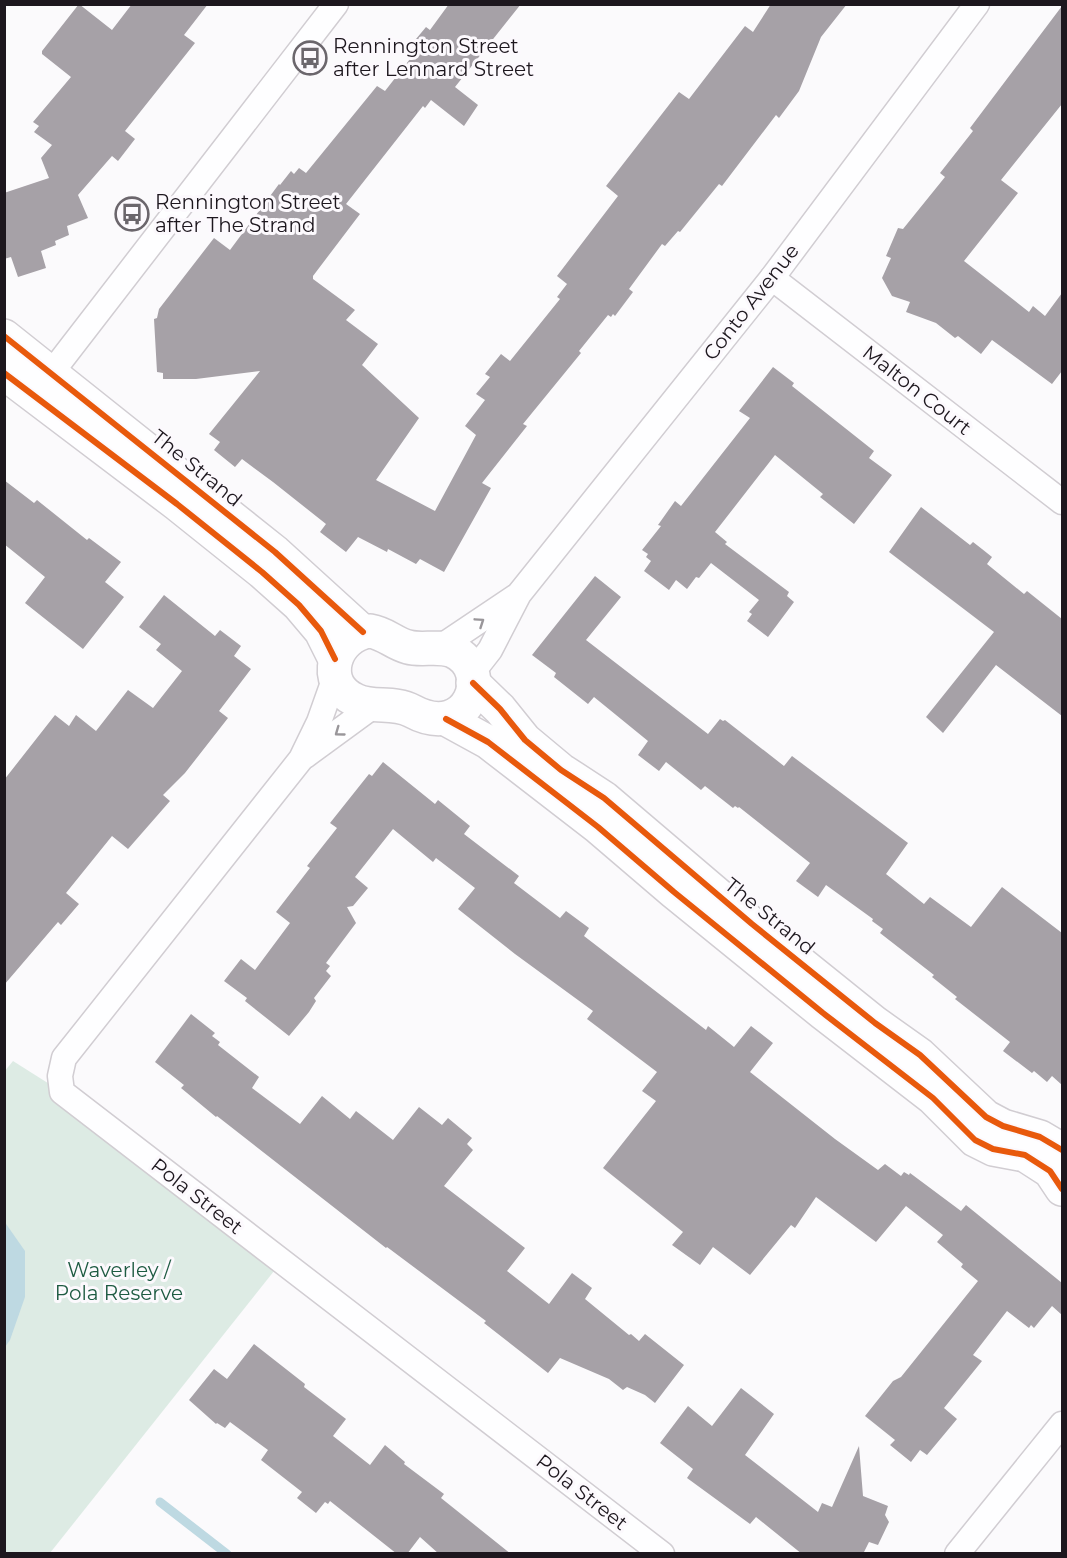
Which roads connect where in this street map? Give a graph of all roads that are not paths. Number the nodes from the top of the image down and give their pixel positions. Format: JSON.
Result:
{"nodes":[{"id":1,"x":336,"y":4,"type":"edge"},
{"id":2,"x":977,"y":4,"type":"edge"},
{"id":3,"x":772,"y":278,"type":"junction"},
{"id":4,"x":4,"y":336,"type":"edge"},
{"id":5,"x":4,"y":373,"type":"edge"},
{"id":6,"x":43,"y":383,"type":"junction"},
{"id":7,"x":1062,"y":502,"type":"edge"},
{"id":8,"x":519,"y":594,"type":"junction"},
{"id":9,"x":363,"y":632,"type":"junction"},
{"id":10,"x":439,"y":648,"type":"junction"},
{"id":11,"x":335,"y":668,"type":"junction"},
{"id":12,"x":473,"y":678,"type":"junction"},
{"id":13,"x":376,"y":704,"type":"junction"},
{"id":14,"x":446,"y":719,"type":"junction"},
{"id":15,"x":301,"y":759,"type":"junction"},
{"id":16,"x":1062,"y":1150,"type":"edge"},
{"id":17,"x":1062,"y":1189,"type":"edge"},
{"id":18,"x":1062,"y":1424,"type":"edge"},
{"id":19,"x":662,"y":1554,"type":"edge"},
{"id":20,"x":957,"y":1554,"type":"edge"}],
"edges":[{"from":1,"to":6,"type":"street"},
{"from":2,"to":3,"type":"street","name":"Conto Avenue"},
{"from":3,"to":7,"type":"street","name":"Malton Court"},
{"from":3,"to":8,"type":"street","name":"Conto Avenue"},
{"from":4,"to":6,"type":"street","name":"The Strand"},
{"from":5,"to":6,"type":"street","name":"The Strand"},
{"from":6,"to":9,"type":"street","name":"The Strand"},
{"from":6,"to":11,"type":"street","name":"The Strand"},
{"from":10,"to":8,"type":"street","name":"Conto Avenue","one_way":true},
{"from":8,"to":12,"type":"street","name":"Conto Avenue"},
{"from":9,"to":10,"type":"street"},
{"from":9,"to":11,"type":"street"},
{"from":10,"to":12,"type":"street","name":"The Strand"},
{"from":11,"to":13,"type":"street","name":"The Strand"},
{"from":11,"to":15,"type":"street","name":"Pola Street"},
{"from":12,"to":14,"type":"street"},
{"from":12,"to":16,"type":"street","name":"The Strand"},
{"from":13,"to":14,"type":"street","name":"The Strand"},
{"from":13,"to":15,"type":"street","name":"Pola Street","one_way":true},
{"from":14,"to":17,"type":"street"},
{"from":15,"to":19,"type":"street","name":"Pola Street"},
{"from":18,"to":20,"type":"street"}]}
